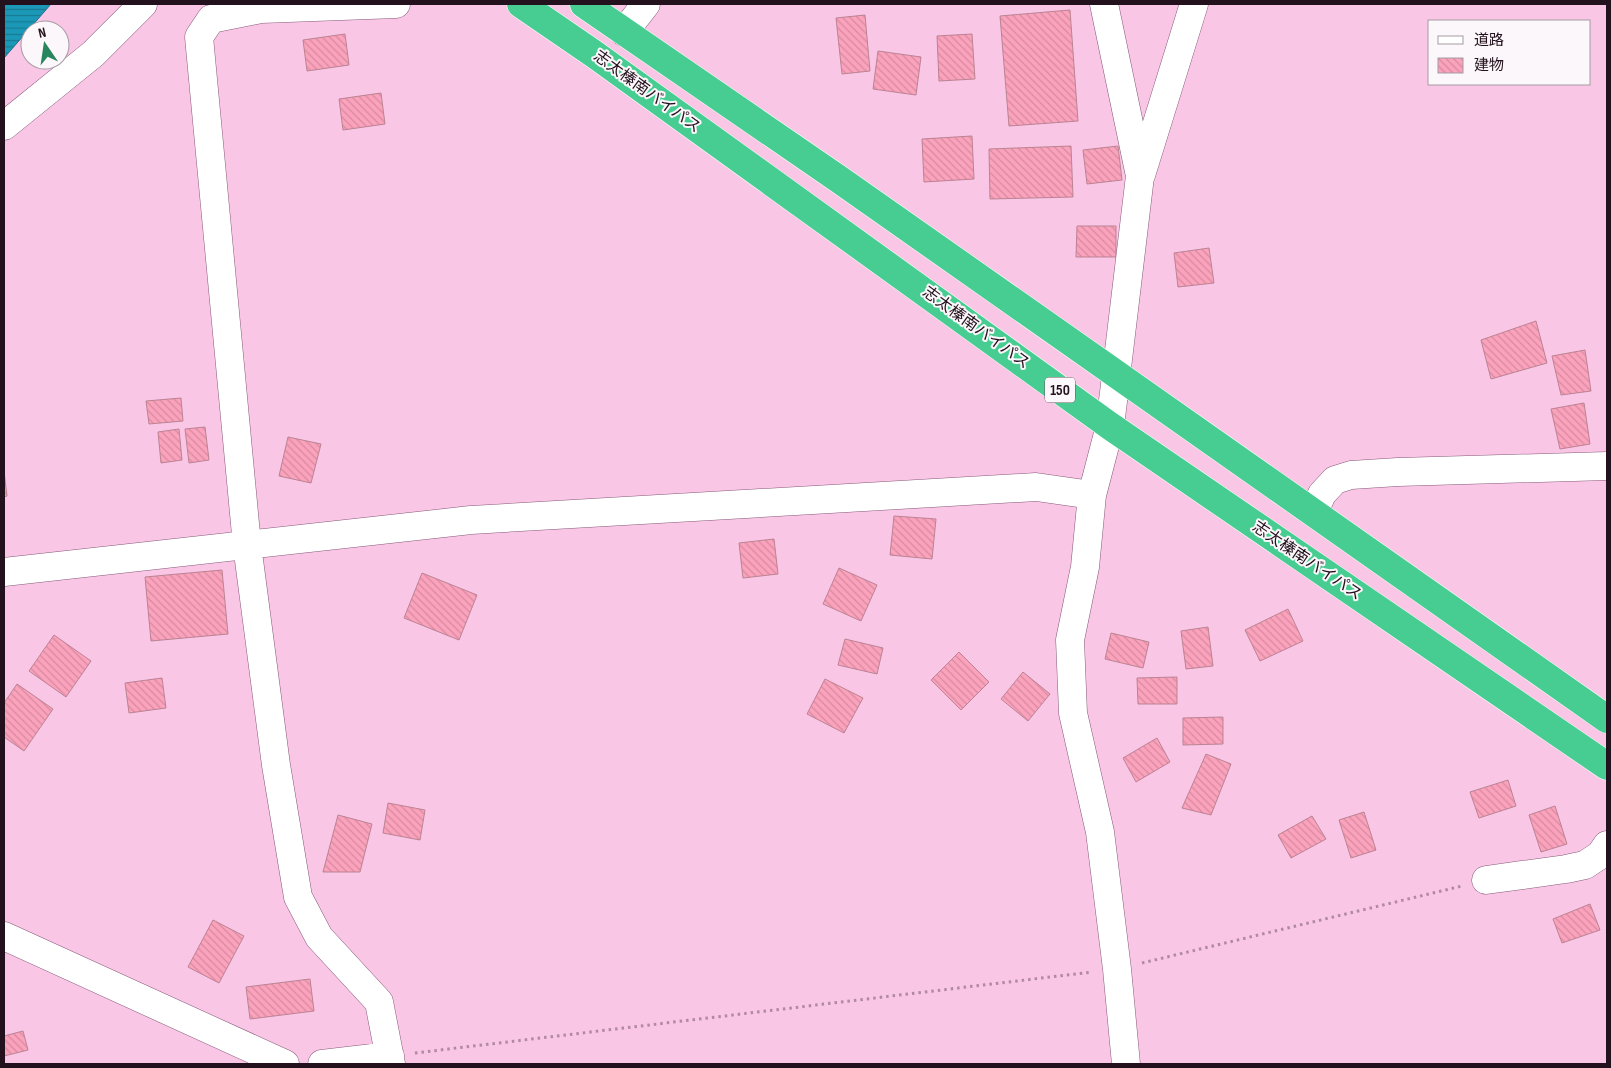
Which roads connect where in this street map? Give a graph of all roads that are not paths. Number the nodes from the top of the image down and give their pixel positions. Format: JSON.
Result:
{"nodes":[{"id":1,"x":143,"y":4,"type":"edge"},
{"id":2,"x":396,"y":4,"type":"edge"},
{"id":3,"x":521,"y":4,"type":"edge"},
{"id":4,"x":584,"y":4,"type":"edge"},
{"id":5,"x":646,"y":4,"type":"edge"},
{"id":6,"x":1104,"y":4,"type":"edge"},
{"id":7,"x":1194,"y":4,"type":"edge"},
{"id":8,"x":624,"y":32,"type":"junction"},
{"id":9,"x":4,"y":126,"type":"edge"},
{"id":10,"x":1140,"y":176,"type":"junction"},
{"id":11,"x":1117,"y":375,"type":"junction"},
{"id":12,"x":1110,"y":426,"type":"junction"},
{"id":13,"x":1607,"y":466,"type":"edge"},
{"id":14,"x":1092,"y":495,"type":"junction"},
{"id":15,"x":1314,"y":512,"type":"junction"},
{"id":16,"x":247,"y":545,"type":"junction"},
{"id":17,"x":4,"y":572,"type":"edge"},
{"id":18,"x":1607,"y":718,"type":"edge"},
{"id":19,"x":1607,"y":766,"type":"edge"},
{"id":20,"x":1607,"y":846,"type":"edge"},
{"id":21,"x":1486,"y":880,"type":"road end"},
{"id":22,"x":4,"y":936,"type":"edge"},
{"id":23,"x":390,"y":1060,"type":"edge"},
{"id":24,"x":285,"y":1064,"type":"edge"},
{"id":25,"x":322,"y":1064,"type":"edge"},
{"id":26,"x":1126,"y":1064,"type":"edge"}],
"edges":[{"from":1,"to":9,"type":"street"},
{"from":2,"to":16,"type":"street"},
{"from":3,"to":12,"type":"highway","name":"志太榛南バイパス","number":"150"},
{"from":4,"to":8,"type":"highway"},
{"from":5,"to":8,"type":"street"},
{"from":6,"to":10,"type":"street"},
{"from":7,"to":10,"type":"street"},
{"from":8,"to":11,"type":"highway"},
{"from":10,"to":11,"type":"street"},
{"from":11,"to":12,"type":"street"},
{"from":11,"to":15,"type":"highway"},
{"from":12,"to":14,"type":"street"},
{"from":12,"to":19,"type":"highway","name":"志太榛南バイパス","number":"150"},
{"from":13,"to":15,"type":"street"},
{"from":14,"to":16,"type":"street"},
{"from":14,"to":26,"type":"street"},
{"from":15,"to":18,"type":"highway"},
{"from":16,"to":17,"type":"street"},
{"from":16,"to":23,"type":"street"},
{"from":20,"to":21,"type":"street"},
{"from":22,"to":24,"type":"street"},
{"from":23,"to":25,"type":"street"}]}
